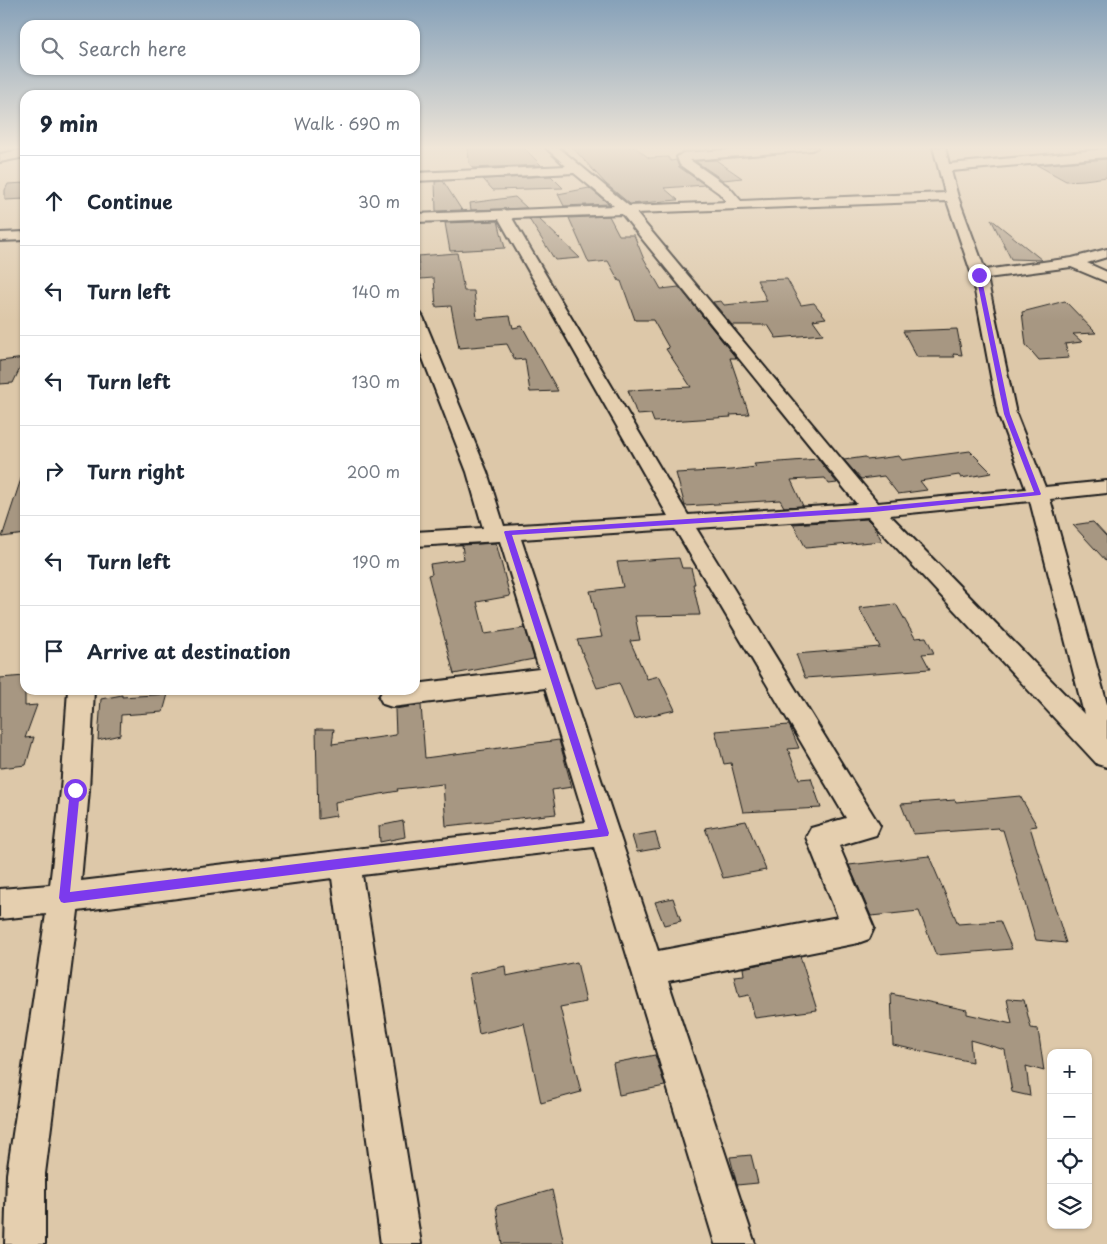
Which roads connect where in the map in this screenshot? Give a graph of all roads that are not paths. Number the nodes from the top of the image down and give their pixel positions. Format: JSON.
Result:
{"nodes":[{"id":1,"x":619,"y":205,"type":"edge"},
{"id":2,"x":761,"y":205,"type":"edge"},
{"id":3,"x":955,"y":205,"type":"edge"},
{"id":4,"x":738,"y":206,"type":"joint"},
{"id":5,"x":625,"y":210,"type":"junction"},
{"id":6,"x":504,"y":216,"type":"junction"},
{"id":7,"x":420,"y":218,"type":"edge"},
{"id":8,"x":20,"y":236,"type":"edge"},
{"id":9,"x":0,"y":237,"type":"edge"},
{"id":10,"x":1107,"y":253,"type":"edge"},
{"id":11,"x":1073,"y":262,"type":"junction"},
{"id":12,"x":979,"y":275,"type":"junction"},
{"id":13,"x":1107,"y":278,"type":"edge"},
{"id":14,"x":420,"y":332,"type":"edge"},
{"id":15,"x":1107,"y":487,"type":"edge"},
{"id":16,"x":1038,"y":494,"type":"junction"},
{"id":17,"x":873,"y":510,"type":"junction"},
{"id":18,"x":681,"y":521,"type":"junction"},
{"id":19,"x":501,"y":533,"type":"junction"},
{"id":20,"x":420,"y":539,"type":"edge"},
{"id":21,"x":554,"y":677,"type":"junction"},
{"id":22,"x":420,"y":694,"type":"edge"},
{"id":23,"x":81,"y":695,"type":"edge"},
{"id":24,"x":408,"y":695,"type":"edge"},
{"id":25,"x":392,"y":697,"type":"dead end"},
{"id":26,"x":1107,"y":754,"type":"edge"},
{"id":27,"x":604,"y":833,"type":"junction"},
{"id":28,"x":345,"y":862,"type":"junction"},
{"id":29,"x":64,"y":898,"type":"junction"},
{"id":30,"x":0,"y":904,"type":"edge"},
{"id":31,"x":648,"y":969,"type":"junction"},
{"id":32,"x":25,"y":1244,"type":"edge"},
{"id":33,"x":401,"y":1244,"type":"edge"},
{"id":34,"x":736,"y":1244,"type":"edge"}],
"edges":[{"from":1,"to":5,"type":"street"},
{"from":2,"to":4,"type":"street"},
{"from":3,"to":12,"type":"street"},
{"from":4,"to":5,"type":"street"},
{"from":5,"to":6,"type":"street"},
{"from":5,"to":17,"type":"street"},
{"from":6,"to":7,"type":"street"},
{"from":6,"to":18,"type":"street"},
{"from":8,"to":9,"type":"street"},
{"from":10,"to":11,"type":"street"},
{"from":11,"to":12,"type":"street"},
{"from":11,"to":13,"type":"street"},
{"from":12,"to":16,"type":"street"},
{"from":14,"to":19,"type":"street"},
{"from":15,"to":16,"type":"street"},
{"from":16,"to":17,"type":"street"},
{"from":16,"to":26,"type":"street"},
{"from":17,"to":18,"type":"street"},
{"from":17,"to":26,"type":"street"},
{"from":18,"to":19,"type":"street"},
{"from":18,"to":31,"type":"street"},
{"from":19,"to":20,"type":"street"},
{"from":19,"to":21,"type":"street"},
{"from":21,"to":22,"type":"street"},
{"from":21,"to":27,"type":"street"},
{"from":23,"to":29,"type":"street"},
{"from":24,"to":25,"type":"street"},
{"from":27,"to":28,"type":"street"},
{"from":27,"to":31,"type":"street"},
{"from":28,"to":29,"type":"street"},
{"from":28,"to":33,"type":"street"},
{"from":29,"to":30,"type":"street"},
{"from":29,"to":32,"type":"street"},
{"from":31,"to":34,"type":"street"}]}
